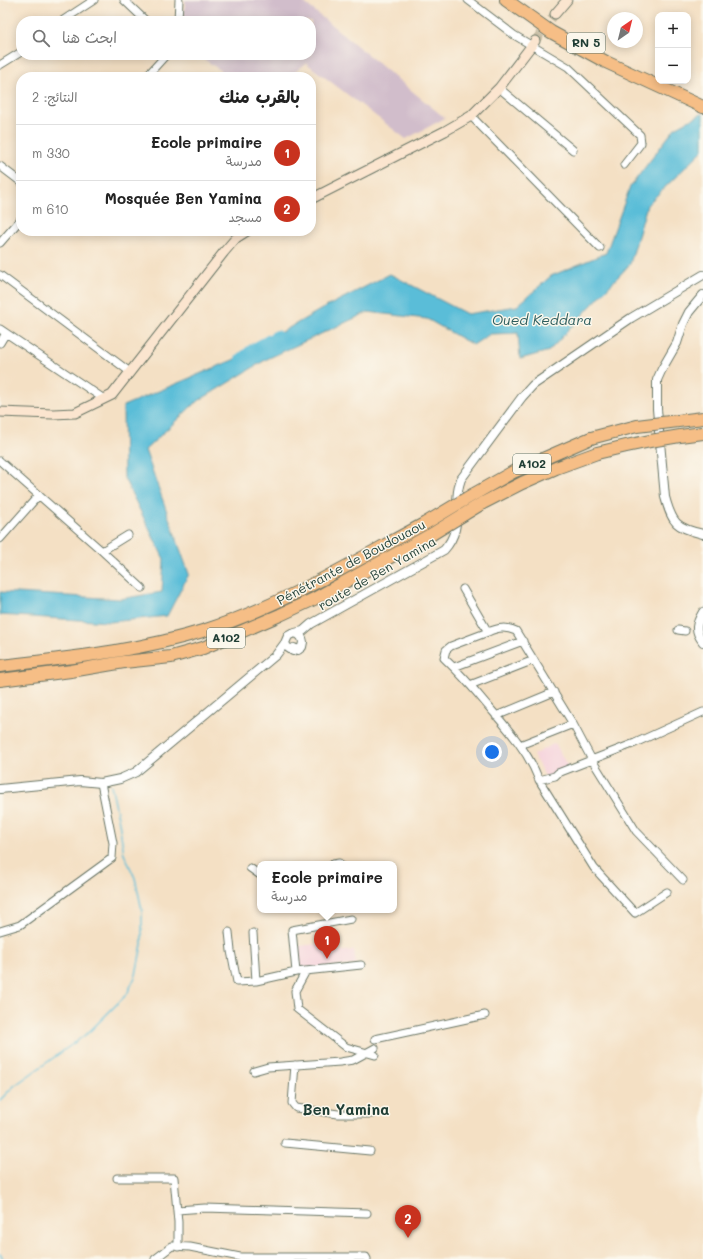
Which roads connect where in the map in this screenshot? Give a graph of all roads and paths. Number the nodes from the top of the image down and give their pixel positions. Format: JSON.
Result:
{"nodes":[{"id":1,"x":94,"y":0,"type":"edge"},
{"id":2,"x":124,"y":0,"type":"edge"},
{"id":3,"x":179,"y":0,"type":"edge"},
{"id":4,"x":468,"y":0,"type":"edge"},
{"id":5,"x":506,"y":0,"type":"edge"},
{"id":6,"x":518,"y":0,"type":"edge"},
{"id":7,"x":567,"y":0,"type":"edge"},
{"id":8,"x":556,"y":14,"type":"tunnel mouth"},
{"id":9,"x":70,"y":16,"type":"edge"},
{"id":10,"x":141,"y":16,"type":"edge"},
{"id":11,"x":178,"y":16,"type":"edge"},
{"id":12,"x":534,"y":44,"type":"junction"},
{"id":13,"x":16,"y":55,"type":"edge"},
{"id":14,"x":161,"y":60,"type":"edge"},
{"id":15,"x":0,"y":65,"type":"edge"},
{"id":16,"x":151,"y":72,"type":"edge"},
{"id":17,"x":655,"y":77,"type":"edge"},
{"id":18,"x":671,"y":84,"type":"edge"},
{"id":19,"x":499,"y":88,"type":"junction"},
{"id":20,"x":702,"y":104,"type":"edge"},
{"id":21,"x":471,"y":116,"type":"junction"},
{"id":22,"x":573,"y":150,"type":"dead end"},
{"id":23,"x":624,"y":165,"type":"dead end"},
{"id":24,"x":0,"y":166,"type":"edge"},
{"id":25,"x":16,"y":178,"type":"edge"},
{"id":26,"x":316,"y":196,"type":"edge"},
{"id":27,"x":16,"y":225,"type":"edge"},
{"id":28,"x":239,"y":236,"type":"edge"},
{"id":29,"x":0,"y":243,"type":"edge"},
{"id":30,"x":600,"y":248,"type":"dead end"},
{"id":31,"x":0,"y":275,"type":"edge"},
{"id":32,"x":703,"y":275,"type":"edge"},
{"id":33,"x":703,"y":295,"type":"edge"},
{"id":34,"x":0,"y":329,"type":"edge"},
{"id":35,"x":6,"y":333,"type":"junction"},
{"id":36,"x":0,"y":343,"type":"edge"},
{"id":37,"x":130,"y":372,"type":"junction"},
{"id":38,"x":104,"y":399,"type":"junction"},
{"id":39,"x":0,"y":412,"type":"edge"},
{"id":40,"x":703,"y":418,"type":"edge"},
{"id":41,"x":703,"y":433,"type":"edge"},
{"id":42,"x":0,"y":461,"type":"edge"},
{"id":43,"x":38,"y":495,"type":"junction"},
{"id":44,"x":477,"y":499,"type":"junction"},
{"id":45,"x":703,"y":534,"type":"edge"},
{"id":46,"x":128,"y":536,"type":"dead end"},
{"id":47,"x":0,"y":539,"type":"edge"},
{"id":48,"x":102,"y":551,"type":"junction"},
{"id":49,"x":142,"y":588,"type":"dead end"},
{"id":50,"x":462,"y":589,"type":"dead end"},
{"id":51,"x":703,"y":612,"type":"edge"},
{"id":52,"x":311,"y":624,"type":"junction"},
{"id":53,"x":488,"y":632,"type":"junction"},
{"id":54,"x":295,"y":633,"type":"junction"},
{"id":55,"x":303,"y":640,"type":"junction"},
{"id":56,"x":523,"y":641,"type":"junction"},
{"id":57,"x":703,"y":642,"type":"edge"},
{"id":58,"x":285,"y":643,"type":"junction"},
{"id":59,"x":291,"y":650,"type":"junction"},
{"id":60,"x":276,"y":655,"type":"junction"},
{"id":61,"x":534,"y":660,"type":"junction"},
{"id":62,"x":0,"y":666,"type":"edge"},
{"id":63,"x":454,"y":667,"type":"junction"},
{"id":64,"x":0,"y":680,"type":"edge"},
{"id":65,"x":470,"y":685,"type":"junction"},
{"id":66,"x":554,"y":692,"type":"junction"},
{"id":67,"x":703,"y":712,"type":"edge"},
{"id":68,"x":496,"y":716,"type":"junction"},
{"id":69,"x":573,"y":724,"type":"junction"},
{"id":70,"x":520,"y":745,"type":"junction"},
{"id":71,"x":592,"y":760,"type":"junction"},
{"id":72,"x":539,"y":780,"type":"junction"},
{"id":73,"x":101,"y":783,"type":"junction"},
{"id":74,"x":0,"y":789,"type":"edge"},
{"id":75,"x":250,"y":868,"type":"dead end"},
{"id":76,"x":257,"y":873,"type":"edge"},
{"id":77,"x":683,"y":880,"type":"dead end"},
{"id":78,"x":667,"y":892,"type":"dead end"},
{"id":79,"x":350,"y":919,"type":"dead end"},
{"id":80,"x":0,"y":932,"type":"edge"},
{"id":81,"x":229,"y":932,"type":"dead end"},
{"id":82,"x":253,"y":933,"type":"dead end"},
{"id":83,"x":361,"y":965,"type":"dead end"},
{"id":84,"x":306,"y":971,"type":"junction"},
{"id":85,"x":296,"y":972,"type":"junction"},
{"id":86,"x":256,"y":981,"type":"junction"},
{"id":87,"x":485,"y":1015,"type":"dead end"},
{"id":88,"x":375,"y":1039,"type":"dead end"},
{"id":89,"x":375,"y":1051,"type":"dead end"},
{"id":90,"x":365,"y":1052,"type":"junction"},
{"id":91,"x":295,"y":1065,"type":"junction"},
{"id":92,"x":254,"y":1071,"type":"dead end"},
{"id":93,"x":372,"y":1114,"type":"dead end"},
{"id":94,"x":285,"y":1143,"type":"dead end"},
{"id":95,"x":370,"y":1151,"type":"dead end"},
{"id":96,"x":117,"y":1178,"type":"dead end"},
{"id":97,"x":177,"y":1210,"type":"junction"},
{"id":98,"x":367,"y":1213,"type":"dead end"},
{"id":99,"x":178,"y":1246,"type":"junction"},
{"id":100,"x":155,"y":1259,"type":"edge"},
{"id":101,"x":367,"y":1259,"type":"edge"}],
"edges":[{"from":1,"to":9,"type":"street"},
{"from":2,"to":10,"type":"street"},
{"from":3,"to":11,"type":"street"},
{"from":4,"to":12,"type":"street"},
{"from":5,"to":20,"type":"highway","number":"RN 5"},
{"from":6,"to":17,"type":"highway","number":"RN 5"},
{"from":7,"to":8,"type":"main road"},
{"from":12,"to":19,"type":"main road"},
{"from":12,"to":23,"type":"street"},
{"from":13,"to":15,"type":"street"},
{"from":14,"to":16,"type":"street"},
{"from":18,"to":20,"type":"highway","number":"RN 5"},
{"from":19,"to":21,"type":"main road"},
{"from":19,"to":22,"type":"street"},
{"from":21,"to":26,"type":"main road"},
{"from":21,"to":30,"type":"street"},
{"from":24,"to":25,"type":"street"},
{"from":27,"to":29,"type":"street"},
{"from":28,"to":37,"type":"main road"},
{"from":31,"to":37,"type":"street"},
{"from":32,"to":52,"type":"street","name":"route de Ben Yamina"},
{"from":33,"to":45,"type":"street"},
{"from":34,"to":35,"type":"street"},
{"from":35,"to":36,"type":"street"},
{"from":35,"to":38,"type":"street"},
{"from":37,"to":38,"type":"main road"},
{"from":38,"to":39,"type":"main road"},
{"from":40,"to":44,"type":"highway","name":"Pénétrante de Boudouaou","number":"A102","bridge":true},
{"from":41,"to":44,"type":"highway","name":"Pénétrante de Boudouaou","number":"A102","bridge":true},
{"from":42,"to":43,"type":"street"},
{"from":43,"to":47,"type":"street"},
{"from":43,"to":48,"type":"street"},
{"from":44,"to":62,"type":"highway","name":"Pénétrante de Boudouaou","number":"A102","bridge":true},
{"from":44,"to":64,"type":"highway","name":"Pénétrante de Boudouaou","number":"A102","bridge":true},
{"from":46,"to":48,"type":"street"},
{"from":48,"to":49,"type":"street"},
{"from":50,"to":53,"type":"street"},
{"from":51,"to":57,"type":"street"},
{"from":52,"to":54,"type":"street","name":"route de Ben Yamina"},
{"from":52,"to":55,"type":"street","name":"route de Ben Yamina"},
{"from":53,"to":56,"type":"street"},
{"from":53,"to":63,"type":"street"},
{"from":54,"to":55,"type":"street"},
{"from":54,"to":58,"type":"street","name":"route de Ben Yamina"},
{"from":55,"to":59,"type":"street","name":"route de Ben Yamina"},
{"from":56,"to":61,"type":"street"},
{"from":56,"to":63,"type":"street"},
{"from":58,"to":59,"type":"street"},
{"from":58,"to":60,"type":"street"},
{"from":59,"to":60,"type":"street"},
{"from":60,"to":73,"type":"street"},
{"from":61,"to":65,"type":"street"},
{"from":61,"to":66,"type":"street"},
{"from":63,"to":65,"type":"street"},
{"from":65,"to":68,"type":"street"},
{"from":66,"to":68,"type":"street"},
{"from":66,"to":69,"type":"street"},
{"from":67,"to":71,"type":"street"},
{"from":68,"to":70,"type":"street"},
{"from":69,"to":70,"type":"street"},
{"from":69,"to":71,"type":"street"},
{"from":70,"to":72,"type":"street"},
{"from":71,"to":72,"type":"street"},
{"from":71,"to":77,"type":"street"},
{"from":72,"to":78,"type":"street"},
{"from":73,"to":74,"type":"street"},
{"from":73,"to":80,"type":"street"},
{"from":75,"to":76,"type":"street"},
{"from":79,"to":85,"type":"street"},
{"from":81,"to":86,"type":"street"},
{"from":82,"to":86,"type":"street"},
{"from":83,"to":84,"type":"street"},
{"from":84,"to":85,"type":"street"},
{"from":84,"to":90,"type":"street"},
{"from":85,"to":86,"type":"street"},
{"from":87,"to":88,"type":"street"},
{"from":89,"to":90,"type":"street"},
{"from":90,"to":91,"type":"street"},
{"from":91,"to":92,"type":"street"},
{"from":91,"to":93,"type":"street"},
{"from":94,"to":95,"type":"street"},
{"from":96,"to":97,"type":"street"},
{"from":97,"to":98,"type":"street"},
{"from":97,"to":99,"type":"street"},
{"from":99,"to":100,"type":"street"},
{"from":99,"to":101,"type":"street"}]}
